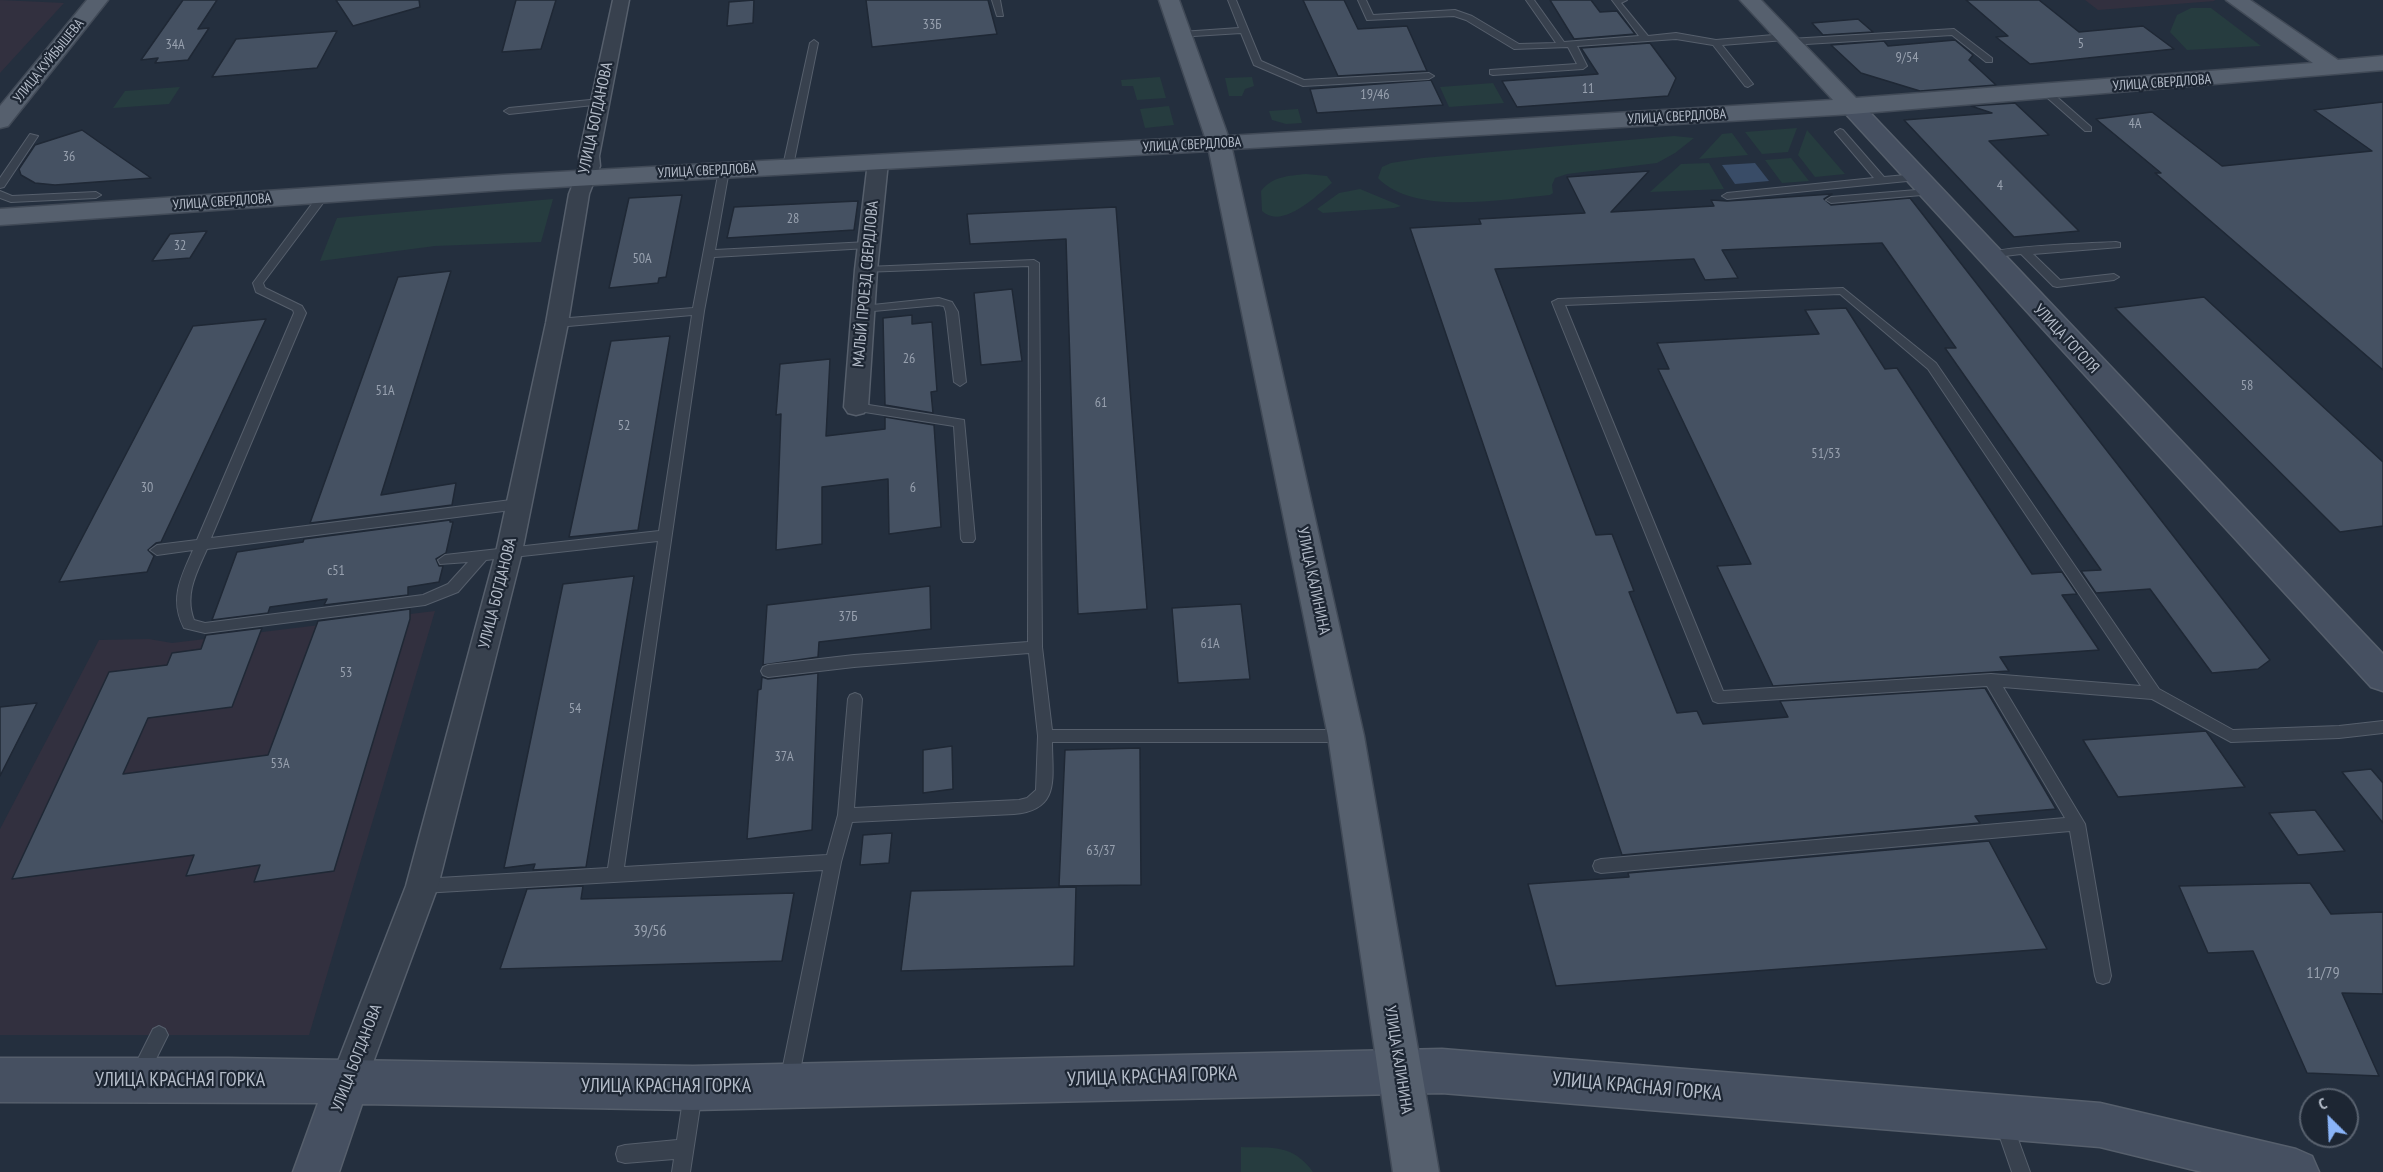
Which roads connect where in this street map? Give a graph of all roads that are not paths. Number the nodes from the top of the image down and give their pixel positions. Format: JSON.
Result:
{"nodes":[{"id":1,"x":99,"y":0,"type":"edge"},
{"id":2,"x":621,"y":0,"type":"edge"},
{"id":3,"x":996,"y":0,"type":"edge"},
{"id":4,"x":1169,"y":0,"type":"edge"},
{"id":5,"x":1232,"y":0,"type":"edge"},
{"id":6,"x":1362,"y":0,"type":"edge"},
{"id":7,"x":1530,"y":0,"type":"edge"},
{"id":8,"x":1623,"y":0,"type":"edge"},
{"id":9,"x":1750,"y":0,"type":"edge"},
{"id":10,"x":2236,"y":0,"type":"edge"},
{"id":11,"x":1000,"y":14,"type":"dead end"},
{"id":12,"x":1244,"y":30,"type":"junction"},
{"id":13,"x":1181,"y":35,"type":"junction"},
{"id":14,"x":1645,"y":38,"type":"junction"},
{"id":15,"x":1788,"y":39,"type":"junction"},
{"id":16,"x":814,"y":43,"type":"dead end"},
{"id":17,"x":1716,"y":43,"type":"junction"},
{"id":18,"x":1566,"y":44,"type":"junction"},
{"id":19,"x":1989,"y":60,"type":"dead end"},
{"id":20,"x":2383,"y":63,"type":"edge"},
{"id":21,"x":2334,"y":68,"type":"junction"},
{"id":22,"x":1493,"y":72,"type":"dead end"},
{"id":23,"x":1429,"y":76,"type":"dead end"},
{"id":24,"x":1748,"y":84,"type":"dead end"},
{"id":25,"x":2046,"y":92,"type":"junction"},
{"id":26,"x":600,"y":102,"type":"junction"},
{"id":27,"x":509,"y":111,"type":"dead end"},
{"id":28,"x":1846,"y":120,"type":"junction"},
{"id":29,"x":0,"y":121,"type":"edge"},
{"id":30,"x":2088,"y":129,"type":"dead end"},
{"id":31,"x":33,"y":136,"type":"dead end"},
{"id":32,"x":1219,"y":143,"type":"junction"},
{"id":33,"x":878,"y":162,"type":"junction"},
{"id":34,"x":788,"y":166,"type":"junction"},
{"id":35,"x":724,"y":170,"type":"junction"},
{"id":36,"x":584,"y":177,"type":"junction"},
{"id":37,"x":1881,"y":180,"type":"junction"},
{"id":38,"x":0,"y":185,"type":"edge"},
{"id":39,"x":1923,"y":185,"type":"junction"},
{"id":40,"x":0,"y":194,"type":"edge"},
{"id":41,"x":96,"y":195,"type":"dead end"},
{"id":42,"x":324,"y":195,"type":"junction"},
{"id":43,"x":1727,"y":196,"type":"dead end"},
{"id":44,"x":1830,"y":200,"type":"dead end"},
{"id":45,"x":0,"y":217,"type":"edge"},
{"id":46,"x":868,"y":245,"type":"junction"},
{"id":47,"x":2116,"y":245,"type":"dead end"},
{"id":48,"x":2024,"y":251,"type":"junction"},
{"id":49,"x":709,"y":254,"type":"junction"},
{"id":50,"x":1988,"y":255,"type":"junction"},
{"id":51,"x":866,"y":270,"type":"junction"},
{"id":52,"x":2114,"y":277,"type":"dead end"},
{"id":53,"x":863,"y":309,"type":"junction"},
{"id":54,"x":698,"y":311,"type":"junction"},
{"id":55,"x":557,"y":323,"type":"junction"},
{"id":56,"x":960,"y":382,"type":"dead end"},
{"id":57,"x":856,"y":407,"type":"joint"},
{"id":58,"x":519,"y":504,"type":"junction"},
{"id":59,"x":664,"y":535,"type":"junction"},
{"id":60,"x":968,"y":538,"type":"dead end"},
{"id":61,"x":202,"y":544,"type":"junction"},
{"id":62,"x":157,"y":549,"type":"dead end"},
{"id":63,"x":496,"y":554,"type":"junction"},
{"id":64,"x":445,"y":560,"type":"dead end"},
{"id":65,"x":1035,"y":646,"type":"junction"},
{"id":66,"x":768,"y":671,"type":"dead end"},
{"id":67,"x":2383,"y":677,"type":"edge"},
{"id":68,"x":1991,"y":680,"type":"junction"},
{"id":69,"x":2154,"y":693,"type":"junction"},
{"id":70,"x":855,"y":699,"type":"dead end"},
{"id":71,"x":2383,"y":728,"type":"edge"},
{"id":72,"x":1045,"y":736,"type":"junction"},
{"id":73,"x":1346,"y":736,"type":"junction"},
{"id":74,"x":846,"y":815,"type":"junction"},
{"id":75,"x":2077,"y":824,"type":"junction"},
{"id":76,"x":833,"y":862,"type":"junction"},
{"id":77,"x":1601,"y":866,"type":"dead end"},
{"id":78,"x":615,"y":873,"type":"junction"},
{"id":79,"x":422,"y":886,"type":"junction"},
{"id":80,"x":2103,"y":976,"type":"dead end"},
{"id":81,"x":159,"y":1035,"type":"dead end"},
{"id":82,"x":1400,"y":1072,"type":"junction"},
{"id":83,"x":0,"y":1080,"type":"edge"},
{"id":84,"x":136,"y":1080,"type":"junction"},
{"id":85,"x":348,"y":1082,"type":"junction"},
{"id":86,"x":788,"y":1086,"type":"junction"},
{"id":87,"x":693,"y":1088,"type":"junction"},
{"id":88,"x":2001,"y":1117,"type":"junction"},
{"id":89,"x":684,"y":1149,"type":"junction"},
{"id":90,"x":625,"y":1154,"type":"dead end"},
{"id":91,"x":316,"y":1172,"type":"edge"},
{"id":92,"x":681,"y":1172,"type":"edge"},
{"id":93,"x":1416,"y":1172,"type":"edge"},
{"id":94,"x":2021,"y":1172,"type":"edge"},
{"id":95,"x":2296,"y":1172,"type":"edge"}],
"edges":[{"from":1,"to":29,"type":"main road","name":"УЛИЦА КУЙБЫШЕВА"},
{"from":2,"to":26,"type":"street","name":"УЛИЦА БОГДАНОВА"},
{"from":3,"to":11,"type":"lane"},
{"from":4,"to":13,"type":"main road","name":"УЛИЦА КАЛИНИНА"},
{"from":5,"to":12,"type":"lane"},
{"from":6,"to":18,"type":"lane"},
{"from":7,"to":18,"type":"lane"},
{"from":8,"to":14,"type":"lane"},
{"from":9,"to":15,"type":"main road","name":"УЛИЦА ГОГОЛЯ"},
{"from":10,"to":21,"type":"main road"},
{"from":12,"to":13,"type":"lane"},
{"from":12,"to":23,"type":"lane"},
{"from":13,"to":32,"type":"main road","name":"УЛИЦА КАЛИНИНА"},
{"from":14,"to":17,"type":"lane"},
{"from":14,"to":18,"type":"lane"},
{"from":15,"to":17,"type":"lane"},
{"from":15,"to":19,"type":"lane"},
{"from":15,"to":28,"type":"main road","name":"УЛИЦА ГОГОЛЯ"},
{"from":16,"to":34,"type":"lane"},
{"from":17,"to":24,"type":"lane"},
{"from":18,"to":22,"type":"lane"},
{"from":20,"to":21,"type":"main road","name":"УЛИЦА СВЕРДЛОВА"},
{"from":21,"to":25,"type":"main road","name":"УЛИЦА СВЕРДЛОВА"},
{"from":25,"to":28,"type":"main road","name":"УЛИЦА СВЕРДЛОВА"},
{"from":25,"to":30,"type":"lane"},
{"from":26,"to":27,"type":"lane"},
{"from":26,"to":36,"type":"street","name":"УЛИЦА БОГДАНОВА"},
{"from":28,"to":32,"type":"main road","name":"УЛИЦА СВЕРДЛОВА"},
{"from":28,"to":37,"type":"lane"},
{"from":28,"to":39,"type":"main road","name":"УЛИЦА ГОГОЛЯ"},
{"from":31,"to":38,"type":"lane"},
{"from":32,"to":33,"type":"main road","name":"УЛИЦА СВЕРДЛОВА"},
{"from":32,"to":73,"type":"main road","name":"УЛИЦА КАЛИНИНА"},
{"from":33,"to":34,"type":"main road","name":"УЛИЦА СВЕРДЛОВА"},
{"from":33,"to":46,"type":"street","name":"МАЛЫЙ ПРОЕЗД СВЕРДЛОВА"},
{"from":34,"to":35,"type":"main road","name":"УЛИЦА СВЕРДЛОВА"},
{"from":35,"to":36,"type":"main road","name":"УЛИЦА СВЕРДЛОВА"},
{"from":35,"to":49,"type":"lane"},
{"from":36,"to":42,"type":"main road","name":"УЛИЦА СВЕРДЛОВА"},
{"from":36,"to":55,"type":"street","name":"УЛИЦА БОГДАНОВА"},
{"from":37,"to":39,"type":"lane"},
{"from":37,"to":43,"type":"lane"},
{"from":39,"to":44,"type":"lane"},
{"from":39,"to":50,"type":"main road","name":"УЛИЦА ГОГОЛЯ"},
{"from":40,"to":41,"type":"lane"},
{"from":42,"to":45,"type":"main road","name":"УЛИЦА СВЕРДЛОВА"},
{"from":42,"to":61,"type":"lane"},
{"from":46,"to":49,"type":"lane"},
{"from":46,"to":51,"type":"street","name":"МАЛЫЙ ПРОЕЗД СВЕРДЛОВА"},
{"from":47,"to":48,"type":"lane"},
{"from":48,"to":50,"type":"lane"},
{"from":48,"to":52,"type":"lane"},
{"from":49,"to":54,"type":"lane"},
{"from":50,"to":67,"type":"main road","name":"УЛИЦА ГОГОЛЯ"},
{"from":51,"to":53,"type":"street","name":"МАЛЫЙ ПРОЕЗД СВЕРДЛОВА"},
{"from":51,"to":65,"type":"lane"},
{"from":53,"to":56,"type":"lane"},
{"from":53,"to":57,"type":"street","name":"МАЛЫЙ ПРОЕЗД СВЕРДЛОВА"},
{"from":54,"to":55,"type":"lane"},
{"from":54,"to":59,"type":"lane"},
{"from":55,"to":58,"type":"street","name":"УЛИЦА БОГДАНОВА"},
{"from":57,"to":60,"type":"lane"},
{"from":58,"to":61,"type":"lane"},
{"from":58,"to":63,"type":"street","name":"УЛИЦА БОГДАНОВА"},
{"from":59,"to":63,"type":"lane"},
{"from":59,"to":78,"type":"lane"},
{"from":61,"to":62,"type":"lane"},
{"from":61,"to":63,"type":"lane"},
{"from":63,"to":64,"type":"lane"},
{"from":63,"to":79,"type":"street","name":"УЛИЦА БОГДАНОВА"},
{"from":65,"to":66,"type":"lane"},
{"from":65,"to":72,"type":"lane"},
{"from":68,"to":69,"type":"lane"},
{"from":68,"to":69,"type":"lane"},
{"from":68,"to":75,"type":"lane"},
{"from":69,"to":71,"type":"lane"},
{"from":70,"to":74,"type":"lane"},
{"from":72,"to":73,"type":"lane"},
{"from":72,"to":74,"type":"lane"},
{"from":73,"to":82,"type":"main road","name":"УЛИЦА КАЛИНИНА"},
{"from":74,"to":76,"type":"lane"},
{"from":75,"to":77,"type":"lane"},
{"from":75,"to":80,"type":"lane"},
{"from":76,"to":78,"type":"lane"},
{"from":76,"to":86,"type":"lane"},
{"from":78,"to":79,"type":"lane"},
{"from":79,"to":85,"type":"street","name":"УЛИЦА БОГДАНОВА"},
{"from":81,"to":84,"type":"lane"},
{"from":82,"to":86,"type":"main road","name":"УЛИЦА КРАСНАЯ ГОРКА"},
{"from":82,"to":88,"type":"main road","name":"УЛИЦА КРАСНАЯ ГОРКА"},
{"from":82,"to":93,"type":"main road","name":"УЛИЦА КАЛИНИНА"},
{"from":83,"to":84,"type":"main road","name":"УЛИЦА КРАСНАЯ ГОРКА"},
{"from":84,"to":85,"type":"main road","name":"УЛИЦА КРАСНАЯ ГОРКА"},
{"from":85,"to":87,"type":"main road","name":"УЛИЦА КРАСНАЯ ГОРКА"},
{"from":85,"to":91,"type":"main road","name":"УЛИЦА БОГДАНОВА"},
{"from":86,"to":87,"type":"main road","name":"УЛИЦА КРАСНАЯ ГОРКА"},
{"from":87,"to":89,"type":"lane"},
{"from":88,"to":94,"type":"lane"},
{"from":88,"to":95,"type":"main road","name":"УЛИЦА КРАСНАЯ ГОРКА"},
{"from":89,"to":90,"type":"lane"},
{"from":89,"to":92,"type":"lane"}]}
